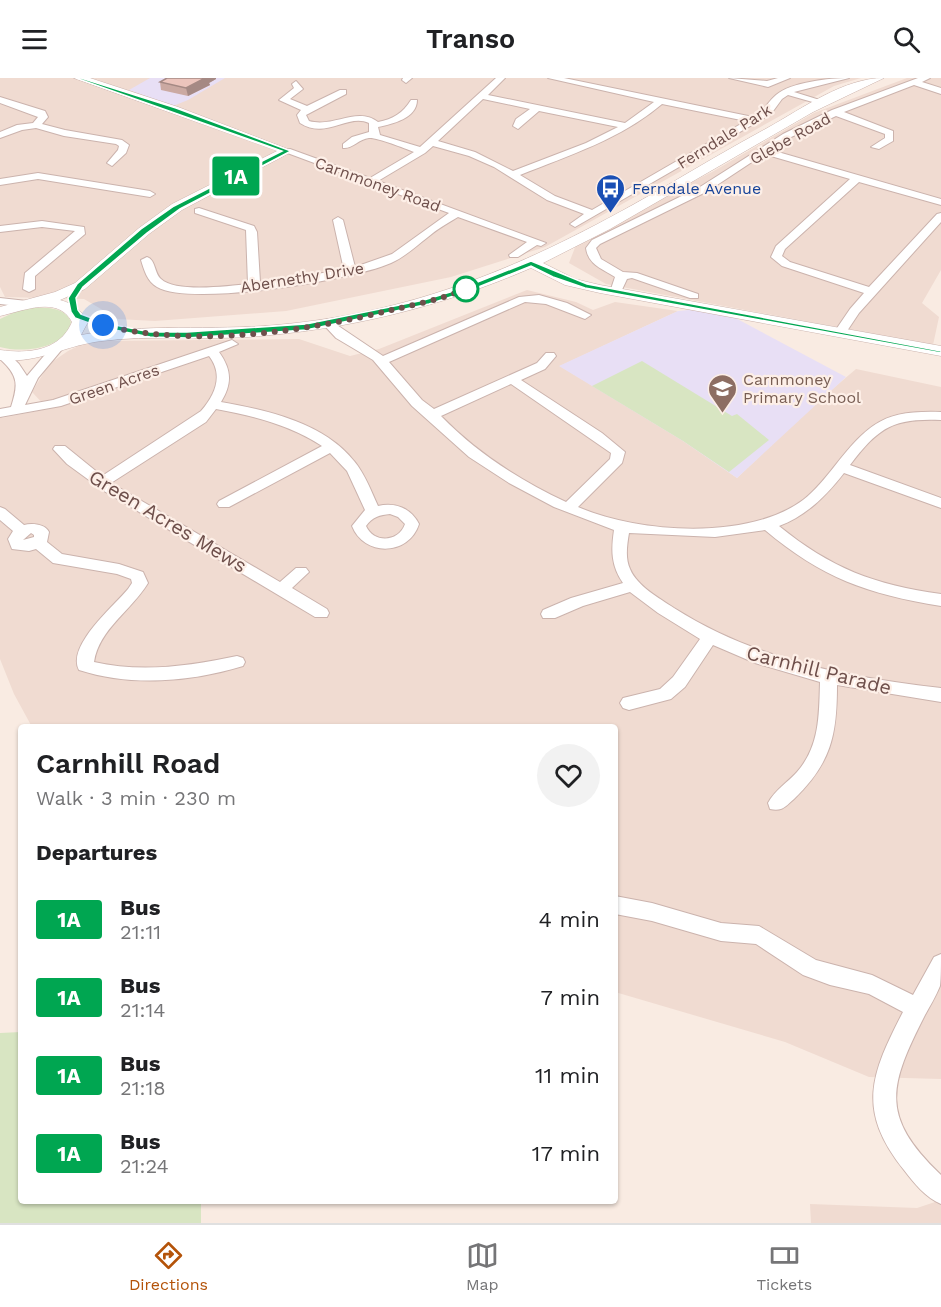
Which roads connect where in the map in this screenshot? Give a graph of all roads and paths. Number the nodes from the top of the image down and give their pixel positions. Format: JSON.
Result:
{"nodes":[{"id":1,"x":79,"y":78,"type":"edge"},
{"id":2,"x":501,"y":78,"type":"edge"},
{"id":3,"x":552,"y":78,"type":"edge"},
{"id":4,"x":615,"y":78,"type":"edge"},
{"id":5,"x":733,"y":78,"type":"edge"},
{"id":6,"x":786,"y":78,"type":"edge"},
{"id":7,"x":845,"y":78,"type":"edge"},
{"id":8,"x":879,"y":78,"type":"edge"},
{"id":9,"x":899,"y":78,"type":"edge"},
{"id":10,"x":926,"y":78,"type":"edge"},
{"id":11,"x":912,"y":82,"type":"junction"},
{"id":12,"x":296,"y":84,"type":"dead end"},
{"id":13,"x":603,"y":88,"type":"junction"},
{"id":14,"x":941,"y":91,"type":"edge"},
{"id":15,"x":343,"y":92,"type":"dead end"},
{"id":16,"x":787,"y":92,"type":"junction"},
{"id":17,"x":479,"y":96,"type":"junction"},
{"id":18,"x":0,"y":100,"type":"edge"},
{"id":19,"x":661,"y":100,"type":"junction"},
{"id":20,"x":414,"y":102,"type":"dead end"},
{"id":21,"x":820,"y":103,"type":"junction"},
{"id":22,"x":538,"y":107,"type":"junction"},
{"id":23,"x":307,"y":109,"type":"junction"},
{"id":24,"x":835,"y":112,"type":"junction"},
{"id":25,"x":754,"y":120,"type":"junction"},
{"id":26,"x":36,"y":124,"type":"junction"},
{"id":27,"x":518,"y":126,"type":"dead end"},
{"id":28,"x":628,"y":126,"type":"junction"},
{"id":29,"x":374,"y":129,"type":"junction"},
{"id":30,"x":0,"y":135,"type":"edge"},
{"id":31,"x":431,"y":142,"type":"junction"},
{"id":32,"x":346,"y":146,"type":"dead end"},
{"id":33,"x":876,"y":147,"type":"dead end"},
{"id":34,"x":287,"y":151,"type":"junction"},
{"id":35,"x":422,"y":151,"type":"junction"},
{"id":36,"x":763,"y":151,"type":"junction"},
{"id":37,"x":112,"y":163,"type":"dead end"},
{"id":38,"x":510,"y":175,"type":"junction"},
{"id":39,"x":857,"y":178,"type":"junction"},
{"id":40,"x":371,"y":181,"type":"junction"},
{"id":41,"x":0,"y":182,"type":"edge"},
{"id":42,"x":150,"y":194,"type":"dead end"},
{"id":43,"x":941,"y":202,"type":"edge"},
{"id":44,"x":200,"y":211,"type":"dead end"},
{"id":45,"x":458,"y":213,"type":"junction"},
{"id":46,"x":593,"y":214,"type":"junction"},
{"id":47,"x":941,"y":216,"type":"edge"},
{"id":48,"x":338,"y":220,"type":"dead end"},
{"id":49,"x":574,"y":224,"type":"dead end"},
{"id":50,"x":0,"y":229,"type":"edge"},
{"id":51,"x":514,"y":255,"type":"dead end"},
{"id":52,"x":147,"y":260,"type":"dead end"},
{"id":53,"x":531,"y":263,"type":"junction"},
{"id":54,"x":350,"y":271,"type":"junction"},
{"id":55,"x":621,"y":276,"type":"junction"},
{"id":56,"x":80,"y":286,"type":"junction"},
{"id":57,"x":254,"y":286,"type":"junction"},
{"id":58,"x":616,"y":292,"type":"junction"},
{"id":59,"x":872,"y":292,"type":"junction"},
{"id":60,"x":694,"y":296,"type":"dead end"},
{"id":61,"x":29,"y":299,"type":"junction"},
{"id":62,"x":0,"y":301,"type":"edge"},
{"id":63,"x":0,"y":312,"type":"edge"},
{"id":64,"x":76,"y":313,"type":"junction"},
{"id":65,"x":585,"y":315,"type":"dead end"},
{"id":66,"x":328,"y":323,"type":"junction"},
{"id":67,"x":841,"y":331,"type":"junction"},
{"id":68,"x":150,"y":334,"type":"junction"},
{"id":69,"x":232,"y":344,"type":"dead end"},
{"id":70,"x":61,"y":345,"type":"junction"},
{"id":71,"x":211,"y":350,"type":"junction"},
{"id":72,"x":941,"y":351,"type":"edge"},
{"id":73,"x":2,"y":356,"type":"edge"},
{"id":74,"x":550,"y":357,"type":"dead end"},
{"id":75,"x":382,"y":361,"type":"junction"},
{"id":76,"x":511,"y":379,"type":"junction"},
{"id":77,"x":23,"y":389,"type":"junction"},
{"id":78,"x":215,"y":405,"type":"junction"},
{"id":79,"x":16,"y":411,"type":"junction"},
{"id":80,"x":0,"y":413,"type":"edge"},
{"id":81,"x":432,"y":415,"type":"junction"},
{"id":82,"x":941,"y":416,"type":"edge"},
{"id":83,"x":331,"y":447,"type":"junction"},
{"id":84,"x":60,"y":449,"type":"dead end"},
{"id":85,"x":842,"y":467,"type":"junction"},
{"id":86,"x":102,"y":482,"type":"junction"},
{"id":87,"x":941,"y":503,"type":"edge"},
{"id":88,"x":224,"y":504,"type":"dead end"},
{"id":89,"x":569,"y":507,"type":"junction"},
{"id":90,"x":0,"y":512,"type":"edge"},
{"id":91,"x":373,"y":512,"type":"dead end"},
{"id":92,"x":768,"y":525,"type":"junction"},
{"id":93,"x":622,"y":527,"type":"junction"},
{"id":94,"x":301,"y":572,"type":"dead end"},
{"id":95,"x":634,"y":585,"type":"junction"},
{"id":96,"x":281,"y":589,"type":"junction"},
{"id":97,"x":941,"y":600,"type":"edge"},
{"id":98,"x":321,"y":613,"type":"dead end"},
{"id":99,"x":549,"y":614,"type":"dead end"},
{"id":100,"x":710,"y":637,"type":"junction"},
{"id":101,"x":237,"y":662,"type":"dead end"},
{"id":102,"x":829,"y":676,"type":"junction"},
{"id":103,"x":941,"y":695,"type":"edge"},
{"id":104,"x":629,"y":703,"type":"dead end"},
{"id":105,"x":777,"y":803,"type":"dead end"},
{"id":106,"x":618,"y":906,"type":"edge"},
{"id":107,"x":939,"y":973,"type":"edge"},
{"id":108,"x":917,"y":1008,"type":"junction"},
{"id":109,"x":941,"y":1192,"type":"edge"}],
"edges":[{"from":1,"to":34,"type":"street","name":"Carnmoney Road"},
{"from":2,"to":17,"type":"street"},
{"from":3,"to":13,"type":"street"},
{"from":4,"to":13,"type":"street"},
{"from":5,"to":6,"type":"street"},
{"from":7,"to":16,"type":"street","name":"Ferndale Park"},
{"from":8,"to":21,"type":"street"},
{"from":9,"to":11,"type":"street"},
{"from":10,"to":11,"type":"street","name":"Glebe Road"},
{"from":11,"to":14,"type":"street"},
{"from":11,"to":24,"type":"street","name":"Glebe Road"},
{"from":12,"to":23,"type":"street"},
{"from":13,"to":19,"type":"street"},
{"from":15,"to":23,"type":"street"},
{"from":16,"to":21,"type":"street"},
{"from":16,"to":25,"type":"street","name":"Ferndale Park"},
{"from":17,"to":22,"type":"street"},
{"from":17,"to":31,"type":"street"},
{"from":18,"to":26,"type":"street"},
{"from":19,"to":25,"type":"street"},
{"from":19,"to":28,"type":"street"},
{"from":20,"to":29,"type":"street"},
{"from":21,"to":53,"type":"street"},
{"from":22,"to":27,"type":"street"},
{"from":22,"to":28,"type":"street"},
{"from":23,"to":29,"type":"street"},
{"from":24,"to":33,"type":"street"},
{"from":24,"to":36,"type":"street","name":"Glebe Road"},
{"from":25,"to":46,"type":"street","name":"Ferndale Park"},
{"from":26,"to":30,"type":"street"},
{"from":26,"to":37,"type":"street"},
{"from":28,"to":38,"type":"street"},
{"from":29,"to":32,"type":"street"},
{"from":29,"to":35,"type":"street"},
{"from":31,"to":35,"type":"street"},
{"from":31,"to":38,"type":"street"},
{"from":34,"to":40,"type":"street","name":"Carnmoney Road"},
{"from":34,"to":56,"type":"street"},
{"from":35,"to":40,"type":"street"},
{"from":36,"to":39,"type":"street"},
{"from":36,"to":55,"type":"street","name":"Glebe Road"},
{"from":38,"to":46,"type":"street"},
{"from":39,"to":43,"type":"street"},
{"from":39,"to":59,"type":"street"},
{"from":40,"to":45,"type":"street","name":"Carnmoney Road"},
{"from":41,"to":42,"type":"street"},
{"from":44,"to":57,"type":"street"},
{"from":45,"to":51,"type":"street","name":"Carnmoney Road"},
{"from":45,"to":54,"type":"street","name":"Abernethy Drive"},
{"from":46,"to":49,"type":"street","name":"Ferndale Park"},
{"from":47,"to":59,"type":"street"},
{"from":48,"to":54,"type":"street"},
{"from":50,"to":61,"type":"street"},
{"from":52,"to":57,"type":"street","name":"Abernethy Drive"},
{"from":53,"to":58,"type":"street"},
{"from":53,"to":66,"type":"street"},
{"from":54,"to":57,"type":"street","name":"Abernethy Drive"},
{"from":55,"to":58,"type":"street"},
{"from":55,"to":60,"type":"street"},
{"from":56,"to":61,"type":"street"},
{"from":56,"to":64,"type":"street"},
{"from":58,"to":67,"type":"street"},
{"from":59,"to":67,"type":"street"},
{"from":61,"to":62,"type":"street"},
{"from":61,"to":63,"type":"street"},
{"from":61,"to":64,"type":"street"},
{"from":64,"to":68,"type":"street"},
{"from":64,"to":70,"type":"street"},
{"from":65,"to":75,"type":"street"},
{"from":66,"to":68,"type":"street"},
{"from":66,"to":75,"type":"street"},
{"from":67,"to":72,"type":"street"},
{"from":68,"to":70,"type":"street"},
{"from":69,"to":71,"type":"street","name":"Green Acres"},
{"from":70,"to":73,"type":"street"},
{"from":70,"to":77,"type":"street"},
{"from":71,"to":78,"type":"street"},
{"from":71,"to":79,"type":"street","name":"Green Acres"},
{"from":73,"to":77,"type":"street"},
{"from":74,"to":76,"type":"street"},
{"from":75,"to":81,"type":"street"},
{"from":76,"to":81,"type":"street"},
{"from":76,"to":89,"type":"street"},
{"from":77,"to":79,"type":"street"},
{"from":78,"to":83,"type":"street"},
{"from":78,"to":86,"type":"street"},
{"from":79,"to":80,"type":"street"},
{"from":81,"to":89,"type":"street"},
{"from":82,"to":85,"type":"street"},
{"from":83,"to":88,"type":"street"},
{"from":83,"to":91,"type":"street"},
{"from":84,"to":86,"type":"street","name":"Green Acres Mews"},
{"from":85,"to":87,"type":"street"},
{"from":85,"to":92,"type":"street"},
{"from":86,"to":96,"type":"street","name":"Green Acres Mews"},
{"from":89,"to":93,"type":"street"},
{"from":90,"to":101,"type":"street"},
{"from":92,"to":93,"type":"street"},
{"from":92,"to":97,"type":"street"},
{"from":93,"to":95,"type":"street","name":"Carnhill Parade"},
{"from":94,"to":96,"type":"street"},
{"from":95,"to":99,"type":"street"},
{"from":95,"to":100,"type":"street","name":"Carnhill Parade"},
{"from":96,"to":98,"type":"street","name":"Green Acres Mews"},
{"from":100,"to":102,"type":"street","name":"Carnhill Parade"},
{"from":100,"to":104,"type":"street"},
{"from":102,"to":103,"type":"street","name":"Carnhill Parade"},
{"from":102,"to":105,"type":"street"},
{"from":106,"to":108,"type":"street"},
{"from":107,"to":108,"type":"street"},
{"from":108,"to":109,"type":"street"}]}
